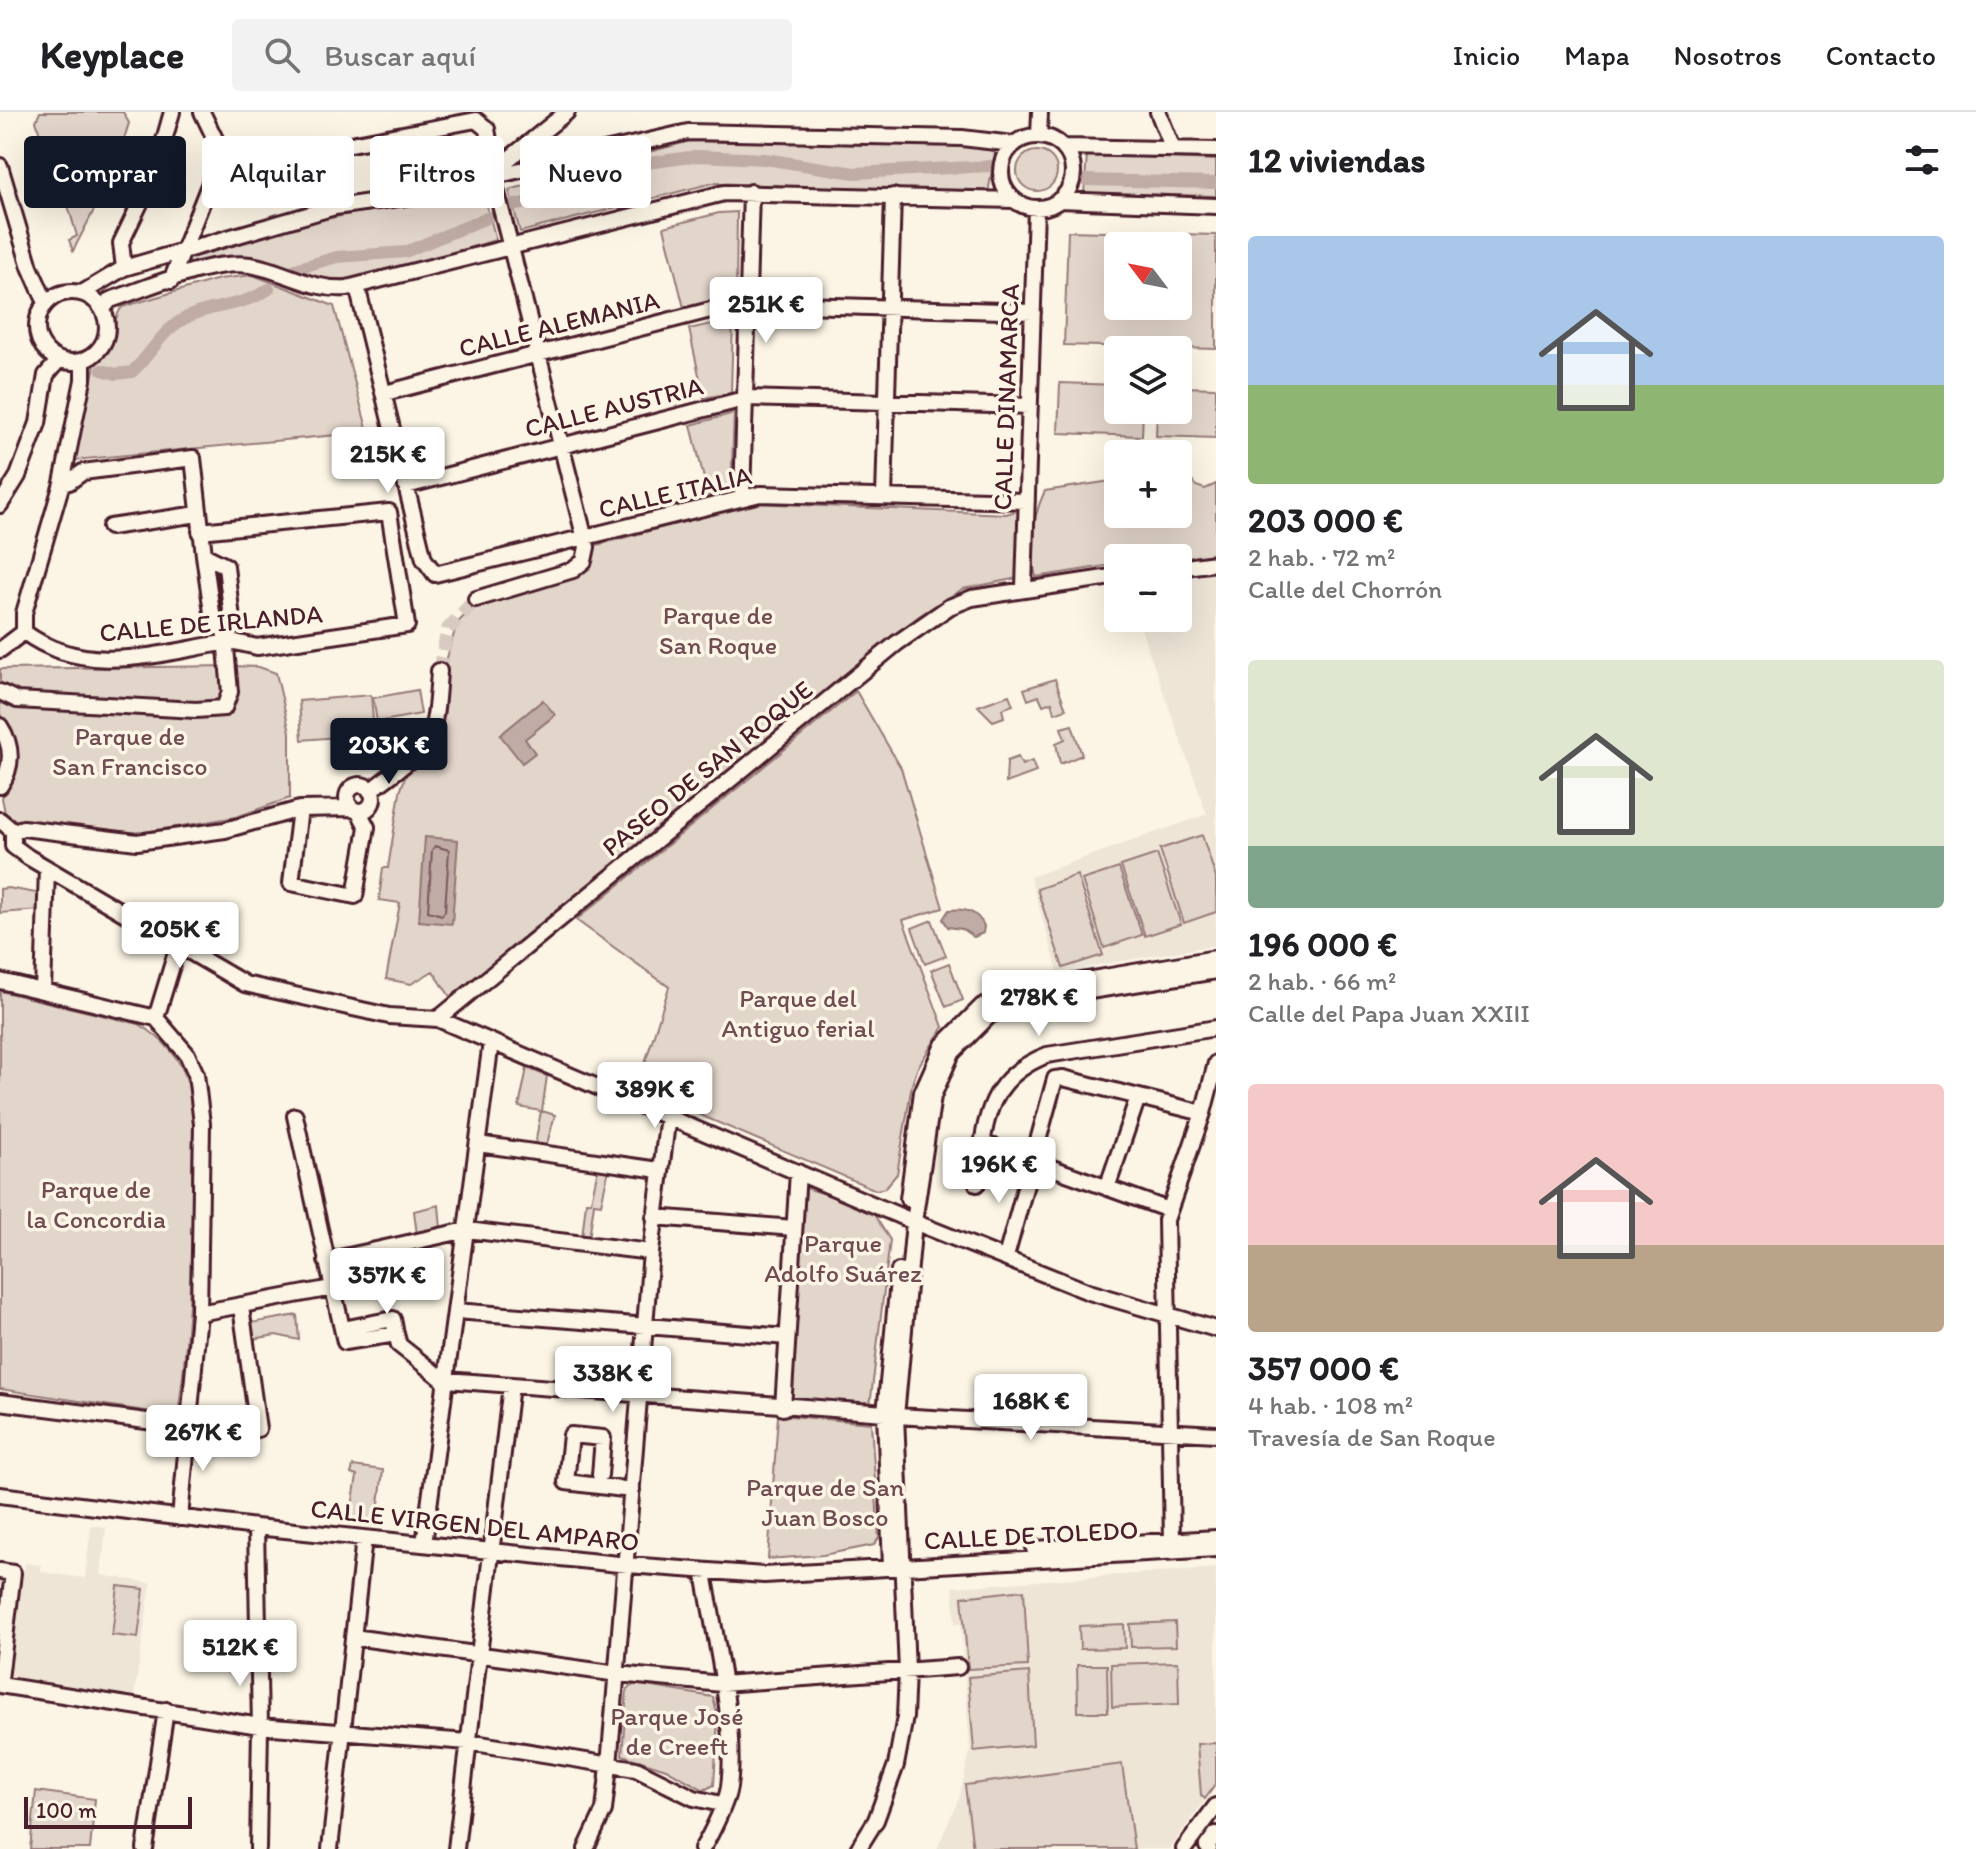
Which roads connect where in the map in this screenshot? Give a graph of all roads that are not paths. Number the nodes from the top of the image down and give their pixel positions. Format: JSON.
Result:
{"nodes":[{"id":1,"x":172,"y":112,"type":"edge"},
{"id":2,"x":202,"y":112,"type":"edge"},
{"id":3,"x":567,"y":112,"type":"edge"},
{"id":4,"x":1040,"y":112,"type":"edge"},
{"id":5,"x":1158,"y":112,"type":"edge"},
{"id":6,"x":214,"y":136,"type":"edge"},
{"id":7,"x":392,"y":136,"type":"edge"},
{"id":8,"x":487,"y":136,"type":"edge"},
{"id":9,"x":1039,"y":136,"type":"junction"},
{"id":10,"x":1013,"y":144,"type":"junction"},
{"id":11,"x":1063,"y":147,"type":"junction"},
{"id":12,"x":1173,"y":149,"type":"junction"},
{"id":13,"x":1216,"y":150,"type":"edge"},
{"id":14,"x":504,"y":163,"type":"edge"},
{"id":15,"x":0,"y":166,"type":"edge"},
{"id":16,"x":504,"y":171,"type":"edge"},
{"id":17,"x":751,"y":192,"type":"junction"},
{"id":18,"x":893,"y":196,"type":"junction"},
{"id":19,"x":1014,"y":200,"type":"junction"},
{"id":20,"x":1059,"y":200,"type":"junction"},
{"id":21,"x":202,"y":202,"type":"edge"},
{"id":22,"x":370,"y":202,"type":"edge"},
{"id":23,"x":1216,"y":206,"type":"edge"},
{"id":24,"x":501,"y":208,"type":"edge"},
{"id":25,"x":1036,"y":208,"type":"junction"},
{"id":26,"x":195,"y":220,"type":"junction"},
{"id":27,"x":211,"y":242,"type":"junction"},
{"id":28,"x":511,"y":246,"type":"junction"},
{"id":29,"x":182,"y":251,"type":"junction"},
{"id":30,"x":124,"y":268,"type":"junction"},
{"id":31,"x":171,"y":281,"type":"junction"},
{"id":32,"x":357,"y":286,"type":"junction"},
{"id":33,"x":82,"y":293,"type":"junction"},
{"id":34,"x":46,"y":303,"type":"junction"},
{"id":35,"x":748,"y":303,"type":"junction"},
{"id":36,"x":890,"y":307,"type":"junction"},
{"id":37,"x":103,"y":309,"type":"junction"},
{"id":38,"x":1033,"y":312,"type":"junction"},
{"id":39,"x":43,"y":348,"type":"junction"},
{"id":40,"x":538,"y":354,"type":"junction"},
{"id":41,"x":59,"y":360,"type":"junction"},
{"id":42,"x":83,"y":361,"type":"junction"},
{"id":43,"x":385,"y":393,"type":"junction"},
{"id":44,"x":745,"y":399,"type":"junction"},
{"id":45,"x":887,"y":402,"type":"junction"},
{"id":46,"x":1030,"y":406,"type":"junction"},
{"id":47,"x":562,"y":446,"type":"junction"},
{"id":48,"x":29,"y":447,"type":"junction"},
{"id":49,"x":62,"y":483,"type":"junction"},
{"id":50,"x":406,"y":486,"type":"junction"},
{"id":51,"x":884,"y":497,"type":"junction"},
{"id":52,"x":742,"y":498,"type":"junction"},
{"id":53,"x":1027,"y":501,"type":"junction"},
{"id":54,"x":0,"y":505,"type":"edge"},
{"id":55,"x":198,"y":514,"type":"junction"},
{"id":56,"x":110,"y":527,"type":"dead end"},
{"id":57,"x":200,"y":531,"type":"junction"},
{"id":58,"x":586,"y":538,"type":"junction"},
{"id":59,"x":1216,"y":563,"type":"edge"},
{"id":60,"x":1192,"y":566,"type":"edge"},
{"id":61,"x":1104,"y":578,"type":"edge"},
{"id":62,"x":1024,"y":588,"type":"junction"},
{"id":63,"x":476,"y":599,"type":"tunnel mouth"},
{"id":64,"x":24,"y":632,"type":"junction"},
{"id":65,"x":225,"y":643,"type":"junction"},
{"id":66,"x":0,"y":650,"type":"edge"},
{"id":67,"x":439,"y":671,"type":"tunnel mouth"},
{"id":68,"x":0,"y":692,"type":"edge"},
{"id":69,"x":0,"y":726,"type":"edge"},
{"id":70,"x":1,"y":787,"type":"edge"},
{"id":71,"x":370,"y":791,"type":"junction"},
{"id":72,"x":0,"y":809,"type":"edge"},
{"id":73,"x":300,"y":809,"type":"junction"},
{"id":74,"x":355,"y":810,"type":"junction"},
{"id":75,"x":0,"y":820,"type":"edge"},
{"id":76,"x":12,"y":834,"type":"edge"},
{"id":77,"x":47,"y":868,"type":"junction"},
{"id":78,"x":178,"y":946,"type":"junction"},
{"id":79,"x":1216,"y":958,"type":"edge"},
{"id":80,"x":1216,"y":971,"type":"edge"},
{"id":81,"x":0,"y":981,"type":"edge"},
{"id":82,"x":43,"y":991,"type":"junction"},
{"id":83,"x":156,"y":1018,"type":"junction"},
{"id":84,"x":438,"y":1019,"type":"junction"},
{"id":85,"x":1216,"y":1028,"type":"edge"},
{"id":86,"x":491,"y":1042,"type":"junction"},
{"id":87,"x":1215,"y":1069,"type":"edge"},
{"id":88,"x":1138,"y":1097,"type":"junction"},
{"id":89,"x":1203,"y":1113,"type":"junction"},
{"id":90,"x":668,"y":1115,"type":"junction"},
{"id":91,"x":295,"y":1116,"type":"dead end"},
{"id":92,"x":983,"y":1143,"type":"junction"},
{"id":93,"x":478,"y":1144,"type":"junction"},
{"id":94,"x":1030,"y":1162,"type":"junction"},
{"id":95,"x":659,"y":1170,"type":"junction"},
{"id":96,"x":798,"y":1172,"type":"junction"},
{"id":97,"x":977,"y":1184,"type":"dead end"},
{"id":98,"x":1107,"y":1188,"type":"junction"},
{"id":99,"x":1169,"y":1210,"type":"junction"},
{"id":100,"x":654,"y":1217,"type":"junction"},
{"id":101,"x":909,"y":1220,"type":"junction"},
{"id":102,"x":794,"y":1228,"type":"junction"},
{"id":103,"x":467,"y":1230,"type":"junction"},
{"id":104,"x":651,"y":1252,"type":"junction"},
{"id":105,"x":1006,"y":1257,"type":"junction"},
{"id":106,"x":326,"y":1261,"type":"junction"},
{"id":107,"x":332,"y":1288,"type":"junction"},
{"id":108,"x":241,"y":1307,"type":"junction"},
{"id":109,"x":456,"y":1311,"type":"junction"},
{"id":110,"x":199,"y":1313,"type":"junction"},
{"id":111,"x":1168,"y":1316,"type":"junction"},
{"id":112,"x":646,"y":1325,"type":"junction"},
{"id":113,"x":1216,"y":1329,"type":"edge"},
{"id":114,"x":787,"y":1337,"type":"junction"},
{"id":115,"x":446,"y":1381,"type":"junction"},
{"id":116,"x":511,"y":1385,"type":"junction"},
{"id":117,"x":641,"y":1397,"type":"junction"},
{"id":118,"x":0,"y":1402,"type":"edge"},
{"id":119,"x":783,"y":1408,"type":"junction"},
{"id":120,"x":890,"y":1414,"type":"junction"},
{"id":121,"x":189,"y":1423,"type":"junction"},
{"id":122,"x":1169,"y":1431,"type":"junction"},
{"id":123,"x":1216,"y":1434,"type":"edge"},
{"id":124,"x":600,"y":1475,"type":"dead end"},
{"id":125,"x":632,"y":1490,"type":"junction"},
{"id":126,"x":0,"y":1495,"type":"edge"},
{"id":127,"x":180,"y":1518,"type":"junction"},
{"id":128,"x":256,"y":1527,"type":"junction"},
{"id":129,"x":364,"y":1538,"type":"junction"},
{"id":130,"x":1216,"y":1538,"type":"edge"},
{"id":131,"x":1172,"y":1541,"type":"junction"},
{"id":132,"x":424,"y":1544,"type":"junction"},
{"id":133,"x":1216,"y":1549,"type":"edge"},
{"id":134,"x":491,"y":1551,"type":"junction"},
{"id":135,"x":899,"y":1563,"type":"junction"},
{"id":136,"x":628,"y":1565,"type":"junction"},
{"id":137,"x":0,"y":1571,"type":"edge"},
{"id":138,"x":704,"y":1572,"type":"junction"},
{"id":139,"x":353,"y":1637,"type":"junction"},
{"id":140,"x":478,"y":1654,"type":"junction"},
{"id":141,"x":958,"y":1667,"type":"dead end"},
{"id":142,"x":907,"y":1671,"type":"junction"},
{"id":143,"x":618,"y":1674,"type":"junction"},
{"id":144,"x":0,"y":1682,"type":"edge"},
{"id":145,"x":722,"y":1684,"type":"junction"},
{"id":146,"x":166,"y":1710,"type":"junction"},
{"id":147,"x":260,"y":1726,"type":"junction"},
{"id":148,"x":343,"y":1732,"type":"junction"},
{"id":149,"x":468,"y":1742,"type":"junction"},
{"id":150,"x":609,"y":1766,"type":"junction"},
{"id":151,"x":721,"y":1804,"type":"junction"},
{"id":152,"x":1216,"y":1808,"type":"edge"},
{"id":153,"x":1216,"y":1834,"type":"edge"},
{"id":154,"x":145,"y":1849,"type":"edge"},
{"id":155,"x":258,"y":1849,"type":"edge"},
{"id":156,"x":330,"y":1849,"type":"edge"},
{"id":157,"x":456,"y":1849,"type":"edge"},
{"id":158,"x":586,"y":1849,"type":"edge"},
{"id":159,"x":702,"y":1849,"type":"edge"},
{"id":160,"x":858,"y":1849,"type":"edge"},
{"id":161,"x":1184,"y":1849,"type":"edge"},
{"id":162,"x":1212,"y":1849,"type":"edge"}],
"edges":[{"from":1,"to":30,"type":"street"},
{"from":2,"to":6,"type":"street"},
{"from":3,"to":14,"type":"street"},
{"from":4,"to":9,"type":"street"},
{"from":5,"to":12,"type":"street"},
{"from":7,"to":8,"type":"street"},
{"from":9,"to":10,"type":"street"},
{"from":9,"to":11,"type":"street"},
{"from":10,"to":16,"type":"street"},
{"from":10,"to":19,"type":"street"},
{"from":11,"to":12,"type":"street"},
{"from":11,"to":20,"type":"street"},
{"from":12,"to":13,"type":"street"},
{"from":15,"to":34,"type":"street"},
{"from":17,"to":18,"type":"street"},
{"from":17,"to":28,"type":"street"},
{"from":17,"to":35,"type":"street"},
{"from":18,"to":19,"type":"street"},
{"from":18,"to":36,"type":"street"},
{"from":19,"to":25,"type":"street"},
{"from":20,"to":23,"type":"street"},
{"from":20,"to":25,"type":"street"},
{"from":21,"to":26,"type":"street"},
{"from":22,"to":27,"type":"street"},
{"from":24,"to":28,"type":"street"},
{"from":25,"to":38,"type":"street","name":"CALLE DINAMARCA"},
{"from":26,"to":27,"type":"street"},
{"from":26,"to":29,"type":"street"},
{"from":27,"to":29,"type":"street"},
{"from":28,"to":32,"type":"street"},
{"from":28,"to":40,"type":"street"},
{"from":29,"to":30,"type":"street"},
{"from":29,"to":31,"type":"street"},
{"from":30,"to":33,"type":"street"},
{"from":31,"to":32,"type":"street"},
{"from":31,"to":37,"type":"street"},
{"from":32,"to":43,"type":"street"},
{"from":33,"to":34,"type":"street"},
{"from":33,"to":37,"type":"street"},
{"from":34,"to":39,"type":"street"},
{"from":35,"to":36,"type":"street","name":"CALLE ALEMANIA"},
{"from":35,"to":40,"type":"street","name":"CALLE ALEMANIA"},
{"from":35,"to":44,"type":"street"},
{"from":36,"to":38,"type":"street","name":"CALLE ALEMANIA"},
{"from":36,"to":45,"type":"street"},
{"from":37,"to":42,"type":"street"},
{"from":38,"to":46,"type":"street","name":"CALLE DINAMARCA"},
{"from":39,"to":41,"type":"street"},
{"from":39,"to":48,"type":"street"},
{"from":40,"to":43,"type":"street","name":"CALLE ALEMANIA"},
{"from":40,"to":47,"type":"street"},
{"from":41,"to":42,"type":"street"},
{"from":41,"to":48,"type":"street"},
{"from":42,"to":49,"type":"street"},
{"from":43,"to":50,"type":"street"},
{"from":44,"to":45,"type":"street","name":"CALLE AUSTRIA"},
{"from":44,"to":47,"type":"street","name":"CALLE AUSTRIA"},
{"from":44,"to":52,"type":"street"},
{"from":45,"to":46,"type":"street","name":"CALLE AUSTRIA"},
{"from":45,"to":51,"type":"street"},
{"from":46,"to":53,"type":"street","name":"CALLE DINAMARCA"},
{"from":47,"to":50,"type":"street","name":"CALLE AUSTRIA"},
{"from":47,"to":58,"type":"street"},
{"from":48,"to":54,"type":"street"},
{"from":49,"to":55,"type":"street"},
{"from":49,"to":64,"type":"street"},
{"from":50,"to":58,"type":"street","name":"CALLE ITALIA"},
{"from":51,"to":52,"type":"street","name":"CALLE ITALIA"},
{"from":51,"to":53,"type":"street","name":"CALLE ITALIA"},
{"from":52,"to":58,"type":"street","name":"CALLE ITALIA"},
{"from":53,"to":62,"type":"street","name":"CALLE DINAMARCA"},
{"from":55,"to":56,"type":"street"},
{"from":55,"to":57,"type":"street"},
{"from":57,"to":65,"type":"street"},
{"from":57,"to":65,"type":"street","name":"CALLE DE IRLANDA"},
{"from":58,"to":63,"type":"street"},
{"from":59,"to":60,"type":"street"},
{"from":61,"to":62,"type":"street","name":"PASEO DE SAN ROQUE"},
{"from":62,"to":84,"type":"street","name":"PASEO DE SAN ROQUE"},
{"from":64,"to":65,"type":"street","name":"CALLE DE IRLANDA"},
{"from":64,"to":66,"type":"street"},
{"from":65,"to":68,"type":"street"},
{"from":67,"to":71,"type":"street"},
{"from":69,"to":70,"type":"street"},
{"from":71,"to":74,"type":"street"},
{"from":71,"to":74,"type":"street"},
{"from":72,"to":76,"type":"street"},
{"from":73,"to":74,"type":"street"},
{"from":73,"to":74,"type":"street"},
{"from":73,"to":76,"type":"street"},
{"from":75,"to":76,"type":"street"},
{"from":76,"to":77,"type":"street"},
{"from":77,"to":78,"type":"street"},
{"from":77,"to":82,"type":"street"},
{"from":78,"to":83,"type":"street"},
{"from":78,"to":84,"type":"street"},
{"from":79,"to":101,"type":"street"},
{"from":80,"to":101,"type":"street"},
{"from":81,"to":82,"type":"street"},
{"from":82,"to":83,"type":"street"},
{"from":83,"to":110,"type":"street"},
{"from":84,"to":86,"type":"street"},
{"from":85,"to":92,"type":"street"},
{"from":86,"to":90,"type":"street"},
{"from":86,"to":93,"type":"street"},
{"from":87,"to":89,"type":"street"},
{"from":88,"to":89,"type":"street"},
{"from":88,"to":94,"type":"street"},
{"from":88,"to":98,"type":"street"},
{"from":89,"to":99,"type":"street"},
{"from":90,"to":95,"type":"street"},
{"from":90,"to":96,"type":"street"},
{"from":91,"to":106,"type":"street"},
{"from":92,"to":94,"type":"street"},
{"from":92,"to":97,"type":"street"},
{"from":93,"to":95,"type":"street"},
{"from":93,"to":103,"type":"street"},
{"from":94,"to":98,"type":"street"},
{"from":94,"to":105,"type":"street"},
{"from":95,"to":100,"type":"street"},
{"from":96,"to":101,"type":"street"},
{"from":96,"to":102,"type":"street"},
{"from":98,"to":99,"type":"street"},
{"from":99,"to":111,"type":"street"},
{"from":100,"to":102,"type":"street"},
{"from":100,"to":104,"type":"street"},
{"from":101,"to":105,"type":"street"},
{"from":101,"to":120,"type":"street"},
{"from":102,"to":114,"type":"street"},
{"from":103,"to":104,"type":"street"},
{"from":103,"to":106,"type":"street"},
{"from":103,"to":109,"type":"street"},
{"from":104,"to":112,"type":"street"},
{"from":105,"to":111,"type":"street"},
{"from":106,"to":107,"type":"street"},
{"from":107,"to":108,"type":"street"},
{"from":107,"to":115,"type":"street"},
{"from":108,"to":110,"type":"street"},
{"from":108,"to":121,"type":"street"},
{"from":109,"to":112,"type":"street"},
{"from":109,"to":115,"type":"street"},
{"from":110,"to":121,"type":"street"},
{"from":111,"to":113,"type":"street"},
{"from":111,"to":122,"type":"street"},
{"from":112,"to":114,"type":"street"},
{"from":112,"to":117,"type":"street"},
{"from":114,"to":119,"type":"street"},
{"from":115,"to":116,"type":"street"},
{"from":115,"to":132,"type":"street"},
{"from":116,"to":117,"type":"street"},
{"from":116,"to":134,"type":"street"},
{"from":117,"to":119,"type":"street"},
{"from":117,"to":125,"type":"street"},
{"from":118,"to":121,"type":"street"},
{"from":119,"to":120,"type":"street"},
{"from":120,"to":122,"type":"street"},
{"from":120,"to":135,"type":"street"},
{"from":121,"to":127,"type":"street"},
{"from":122,"to":123,"type":"street"},
{"from":122,"to":131,"type":"street"},
{"from":124,"to":125,"type":"street"},
{"from":125,"to":136,"type":"street"},
{"from":126,"to":127,"type":"street","name":"CALLE VIRGEN DEL AMPARO"},
{"from":127,"to":128,"type":"street","name":"CALLE VIRGEN DEL AMPARO"},
{"from":128,"to":129,"type":"street","name":"CALLE VIRGEN DEL AMPARO"},
{"from":128,"to":147,"type":"street"},
{"from":129,"to":132,"type":"street","name":"CALLE VIRGEN DEL AMPARO"},
{"from":129,"to":139,"type":"street"},
{"from":130,"to":131,"type":"street","name":"CALLE DE TOLEDO"},
{"from":131,"to":135,"type":"street","name":"CALLE DE TOLEDO"},
{"from":132,"to":134,"type":"street","name":"CALLE VIRGEN DEL AMPARO"},
{"from":133,"to":135,"type":"street","name":"CALLE DE TOLEDO"},
{"from":134,"to":136,"type":"street","name":"CALLE VIRGEN DEL AMPARO"},
{"from":134,"to":140,"type":"street"},
{"from":135,"to":138,"type":"street","name":"CALLE DE TOLEDO"},
{"from":135,"to":142,"type":"street"},
{"from":136,"to":138,"type":"street","name":"CALLE VIRGEN DEL AMPARO"},
{"from":136,"to":143,"type":"street"},
{"from":137,"to":144,"type":"street"},
{"from":138,"to":145,"type":"street"},
{"from":139,"to":140,"type":"street"},
{"from":139,"to":148,"type":"street"},
{"from":140,"to":143,"type":"street"},
{"from":140,"to":149,"type":"street"},
{"from":141,"to":142,"type":"street"},
{"from":142,"to":145,"type":"street"},
{"from":142,"to":160,"type":"street"},
{"from":143,"to":145,"type":"street"},
{"from":143,"to":150,"type":"street"},
{"from":144,"to":146,"type":"street"},
{"from":145,"to":151,"type":"street"},
{"from":146,"to":147,"type":"street"},
{"from":146,"to":154,"type":"street"},
{"from":147,"to":148,"type":"street"},
{"from":147,"to":155,"type":"street"},
{"from":148,"to":149,"type":"street"},
{"from":148,"to":156,"type":"street"},
{"from":149,"to":150,"type":"street"},
{"from":149,"to":157,"type":"street"},
{"from":150,"to":151,"type":"street"},
{"from":150,"to":158,"type":"street"},
{"from":151,"to":159,"type":"street"},
{"from":152,"to":161,"type":"street"},
{"from":153,"to":162,"type":"street"}]}
